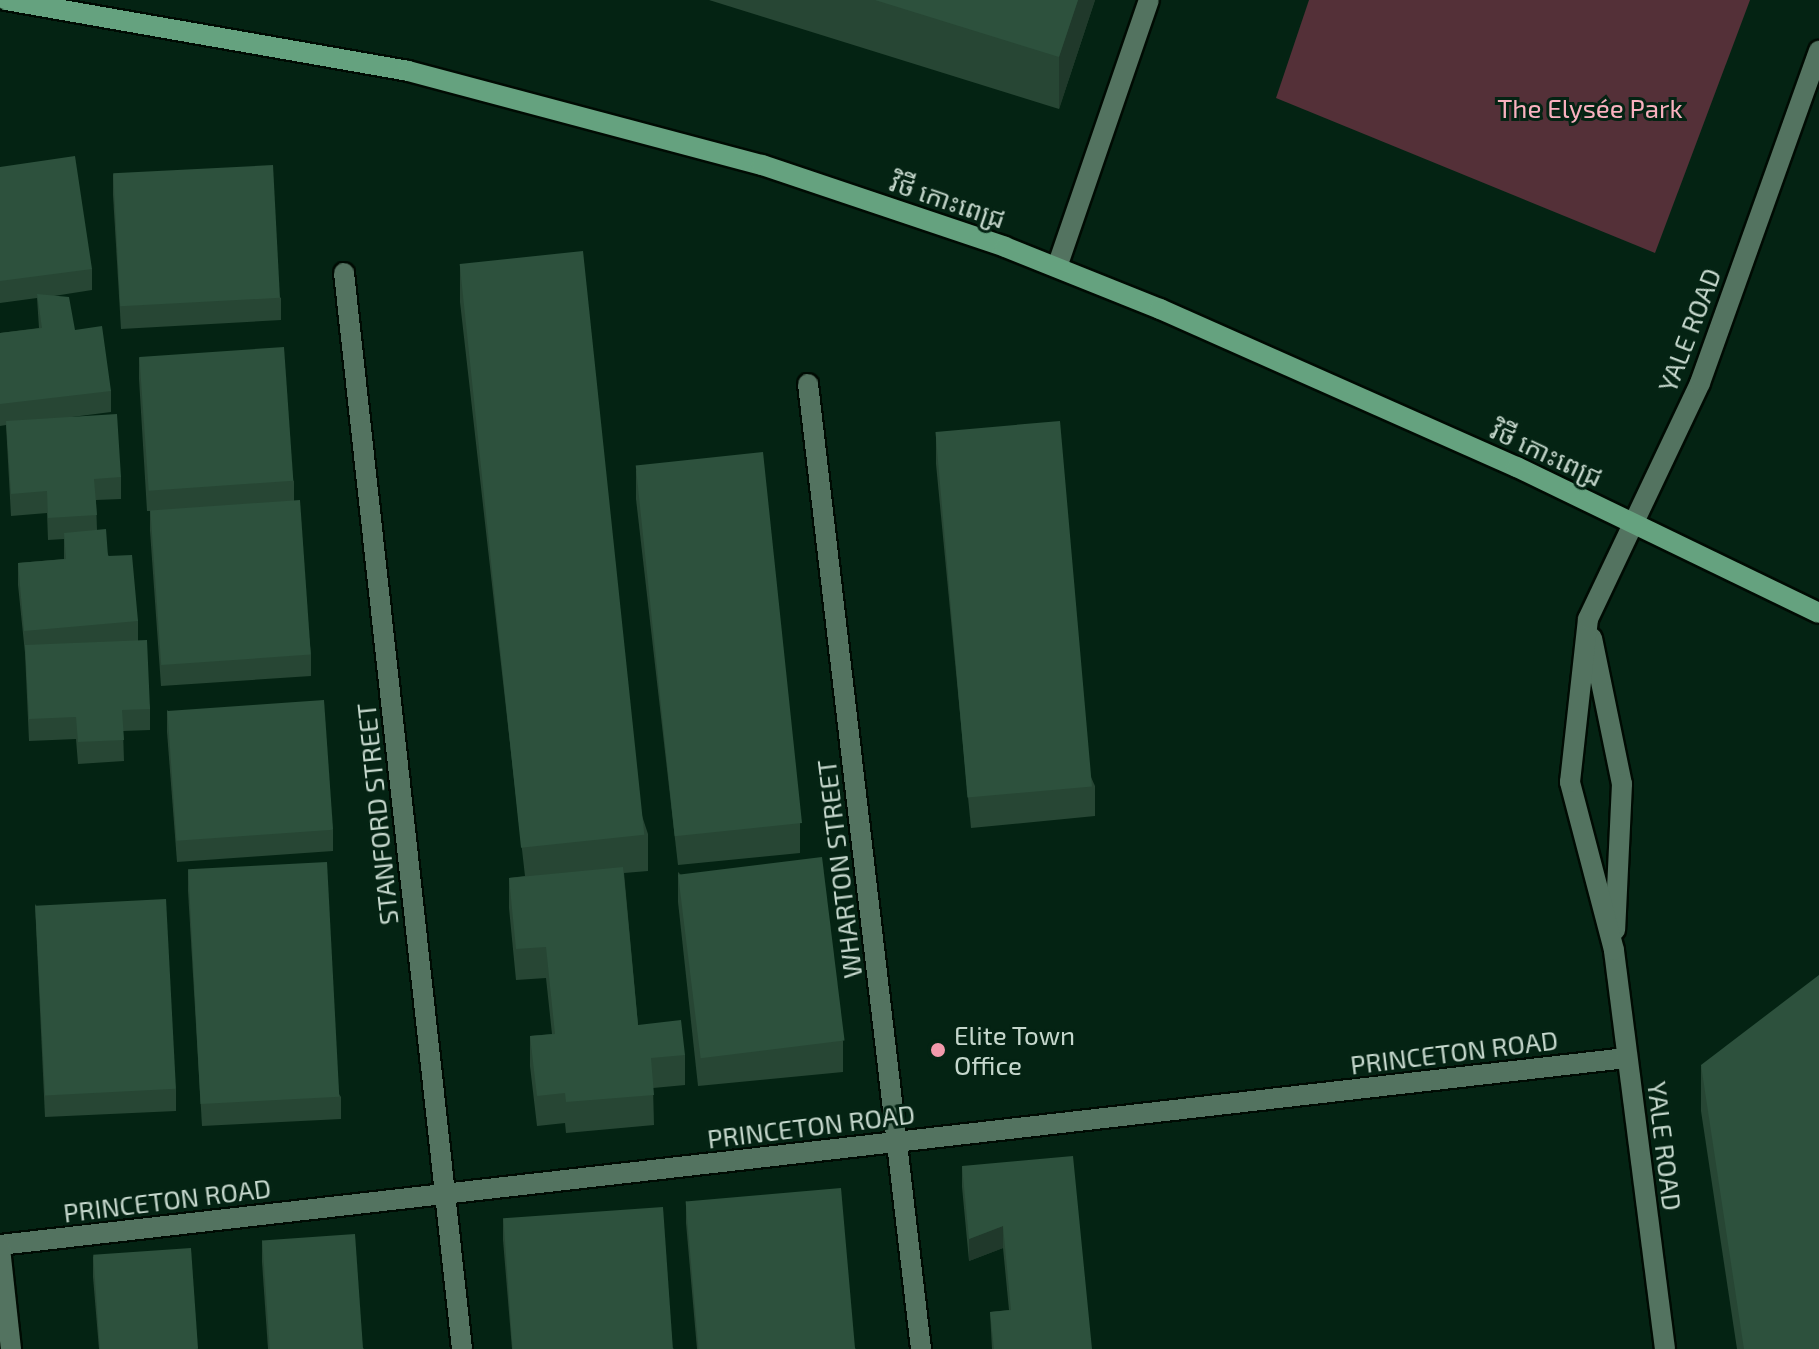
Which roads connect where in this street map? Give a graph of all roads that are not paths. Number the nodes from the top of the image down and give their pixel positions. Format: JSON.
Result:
{"nodes":[{"id":1,"x":6,"y":0,"type":"edge"},
{"id":2,"x":1149,"y":0,"type":"edge"},
{"id":3,"x":1819,"y":51,"type":"edge"},
{"id":4,"x":1057,"y":267,"type":"junction"},
{"id":5,"x":344,"y":273,"type":"dead end"},
{"id":6,"x":808,"y":384,"type":"dead end"},
{"id":7,"x":1631,"y":521,"type":"junction"},
{"id":8,"x":1819,"y":613,"type":"edge"},
{"id":9,"x":1588,"y":619,"type":"junction"},
{"id":10,"x":1614,"y":950,"type":"junction"},
{"id":11,"x":1627,"y":1058,"type":"junction"},
{"id":12,"x":897,"y":1142,"type":"junction"},
{"id":13,"x":445,"y":1194,"type":"junction"},
{"id":14,"x":0,"y":1247,"type":"edge"},
{"id":15,"x":11,"y":1349,"type":"edge"},
{"id":16,"x":462,"y":1349,"type":"edge"},
{"id":17,"x":921,"y":1349,"type":"edge"},
{"id":18,"x":1665,"y":1349,"type":"edge"}],
"edges":[{"from":1,"to":4,"type":"main road","name":"វិថី កោះពេជ្រ"},
{"from":2,"to":4,"type":"street"},
{"from":3,"to":7,"type":"street","name":"YALE ROAD"},
{"from":4,"to":7,"type":"main road","name":"វិថី កោះពេជ្រ"},
{"from":5,"to":13,"type":"street","name":"STANFORD STREET"},
{"from":6,"to":12,"type":"street","name":"WHARTON STREET"},
{"from":7,"to":8,"type":"main road","name":"វិថី កោះពេជ្រ"},
{"from":7,"to":9,"type":"street","name":"YALE ROAD"},
{"from":9,"to":10,"type":"street","name":"YALE ROAD"},
{"from":9,"to":10,"type":"street","name":"YALE ROAD"},
{"from":10,"to":11,"type":"street","name":"YALE ROAD"},
{"from":11,"to":12,"type":"street","name":"PRINCETON ROAD"},
{"from":11,"to":18,"type":"street","name":"YALE ROAD"},
{"from":12,"to":13,"type":"street","name":"PRINCETON ROAD"},
{"from":12,"to":17,"type":"street","name":"WHARTON STREET"},
{"from":13,"to":14,"type":"street","name":"PRINCETON ROAD"},
{"from":13,"to":16,"type":"street","name":"STANFORD STREET"},
{"from":14,"to":15,"type":"street"}]}
